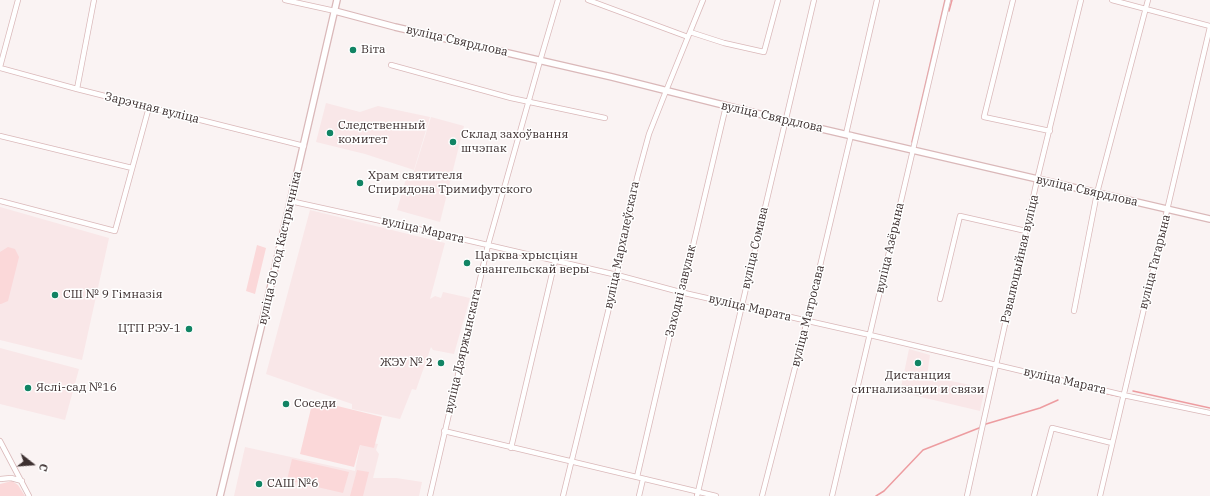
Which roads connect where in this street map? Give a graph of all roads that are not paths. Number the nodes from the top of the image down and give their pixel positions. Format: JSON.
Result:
{"nodes":[{"id":1,"x":18,"y":0,"type":"edge"},
{"id":2,"x":94,"y":0,"type":"edge"},
{"id":3,"x":285,"y":0,"type":"edge"},
{"id":4,"x":337,"y":0,"type":"edge"},
{"id":5,"x":558,"y":0,"type":"edge"},
{"id":6,"x":588,"y":0,"type":"edge"},
{"id":7,"x":703,"y":0,"type":"edge"},
{"id":8,"x":778,"y":0,"type":"edge"},
{"id":9,"x":814,"y":0,"type":"edge"},
{"id":10,"x":877,"y":0,"type":"edge"},
{"id":11,"x":948,"y":0,"type":"edge"},
{"id":12,"x":1013,"y":0,"type":"edge"},
{"id":13,"x":1081,"y":0,"type":"edge"},
{"id":14,"x":1112,"y":0,"type":"edge"},
{"id":15,"x":1148,"y":0,"type":"edge"},
{"id":16,"x":1146,"y":9,"type":"junction"},
{"id":17,"x":334,"y":11,"type":"junction"},
{"id":18,"x":1210,"y":26,"type":"edge"},
{"id":19,"x":690,"y":32,"type":"junction"},
{"id":20,"x":688,"y":37,"type":"junction"},
{"id":21,"x":540,"y":60,"type":"junction"},
{"id":22,"x":391,"y":65,"type":"dead end"},
{"id":23,"x":0,"y":68,"type":"edge"},
{"id":24,"x":77,"y":89,"type":"junction"},
{"id":25,"x":666,"y":91,"type":"junction"},
{"id":26,"x":528,"y":102,"type":"junction"},
{"id":27,"x":726,"y":106,"type":"junction"},
{"id":28,"x":149,"y":107,"type":"junction"},
{"id":29,"x":605,"y":118,"type":"dead end"},
{"id":30,"x":785,"y":120,"type":"junction"},
{"id":31,"x":1050,"y":131,"type":"junction"},
{"id":32,"x":849,"y":134,"type":"junction"},
{"id":33,"x":0,"y":136,"type":"edge"},
{"id":34,"x":304,"y":146,"type":"junction"},
{"id":35,"x":913,"y":150,"type":"junction"},
{"id":36,"x":132,"y":168,"type":"junction"},
{"id":37,"x":1038,"y":180,"type":"junction"},
{"id":38,"x":1097,"y":193,"type":"junction"},
{"id":39,"x":0,"y":201,"type":"edge"},
{"id":40,"x":290,"y":201,"type":"junction"},
{"id":41,"x":1168,"y":210,"type":"junction"},
{"id":42,"x":1210,"y":220,"type":"edge"},
{"id":43,"x":1026,"y":231,"type":"junction"},
{"id":44,"x":488,"y":245,"type":"junction"},
{"id":45,"x":555,"y":261,"type":"junction"},
{"id":46,"x":617,"y":275,"type":"junction"},
{"id":47,"x":680,"y":292,"type":"junction"},
{"id":48,"x":940,"y":299,"type":"dead end"},
{"id":49,"x":741,"y":306,"type":"junction"},
{"id":50,"x":1074,"y":311,"type":"dead end"},
{"id":51,"x":807,"y":321,"type":"junction"},
{"id":52,"x":870,"y":335,"type":"junction"},
{"id":53,"x":996,"y":365,"type":"junction"},
{"id":54,"x":1123,"y":394,"type":"junction"},
{"id":55,"x":1210,"y":413,"type":"edge"},
{"id":56,"x":444,"y":431,"type":"junction"},
{"id":57,"x":0,"y":441,"type":"edge"},
{"id":58,"x":1112,"y":443,"type":"junction"},
{"id":59,"x":511,"y":448,"type":"junction"},
{"id":60,"x":571,"y":462,"type":"junction"},
{"id":61,"x":637,"y":477,"type":"junction"},
{"id":62,"x":0,"y":479,"type":"edge"},
{"id":63,"x":643,"y":479,"type":"junction"},
{"id":64,"x":22,"y":481,"type":"junction"},
{"id":65,"x":698,"y":494,"type":"edge"},
{"id":66,"x":29,"y":496,"type":"edge"},
{"id":67,"x":220,"y":496,"type":"edge"},
{"id":68,"x":430,"y":496,"type":"edge"},
{"id":69,"x":563,"y":496,"type":"edge"},
{"id":70,"x":639,"y":496,"type":"edge"},
{"id":71,"x":716,"y":496,"type":"edge"},
{"id":72,"x":762,"y":496,"type":"edge"},
{"id":73,"x":832,"y":496,"type":"edge"},
{"id":74,"x":967,"y":496,"type":"edge"},
{"id":75,"x":1034,"y":496,"type":"edge"},
{"id":76,"x":1100,"y":496,"type":"edge"}],
"edges":[{"from":1,"to":23,"type":"street"},
{"from":2,"to":24,"type":"street"},
{"from":3,"to":17,"type":"street"},
{"from":4,"to":17,"type":"main road","name":"вуліца 50 год Кастрычніка"},
{"from":5,"to":21,"type":"street","name":"вуліца Дзяржынскага"},
{"from":6,"to":20,"type":"street"},
{"from":7,"to":19,"type":"street","name":"вуліца Мархалеўскага"},
{"from":8,"to":19,"type":"street"},
{"from":9,"to":30,"type":"street","name":"вуліца Сомава"},
{"from":10,"to":32,"type":"street","name":"вуліца Матросава"},
{"from":11,"to":35,"type":"street","name":"вуліца Азёрына"},
{"from":12,"to":31,"type":"street"},
{"from":13,"to":31,"type":"street","name":"Рэвалюцыйная вуліца"},
{"from":14,"to":16,"type":"street"},
{"from":15,"to":16,"type":"street"},
{"from":16,"to":18,"type":"street"},
{"from":16,"to":38,"type":"street"},
{"from":17,"to":21,"type":"main road","name":"вуліца Свярдлова"},
{"from":17,"to":34,"type":"main road","name":"вуліца 50 год Кастрычніка"},
{"from":18,"to":41,"type":"street","name":"вуліца Гагарына"},
{"from":19,"to":20,"type":"street","name":"вуліца Мархалеўскага"},
{"from":20,"to":25,"type":"street","name":"вуліца Мархалеўскага"},
{"from":21,"to":25,"type":"main road","name":"вуліца Свярдлова"},
{"from":21,"to":26,"type":"street","name":"вуліца Дзяржынскага"},
{"from":22,"to":26,"type":"street"},
{"from":23,"to":24,"type":"street","name":"Зарэчная вуліца"},
{"from":24,"to":28,"type":"street","name":"Зарэчная вуліца"},
{"from":25,"to":27,"type":"main road","name":"вуліца Свярдлова"},
{"from":25,"to":46,"type":"street","name":"вуліца Мархалеўскага"},
{"from":26,"to":29,"type":"street"},
{"from":26,"to":44,"type":"street","name":"вуліца Дзяржынскага"},
{"from":27,"to":30,"type":"main road","name":"вуліца Свярдлова"},
{"from":27,"to":47,"type":"street","name":"Заходні завулак"},
{"from":28,"to":34,"type":"street","name":"Зарэчная вуліца"},
{"from":28,"to":36,"type":"street"},
{"from":30,"to":32,"type":"main road","name":"вуліца Свярдлова"},
{"from":30,"to":49,"type":"street","name":"вуліца Сомава"},
{"from":31,"to":37,"type":"street","name":"Рэвалюцыйная вуліца"},
{"from":32,"to":35,"type":"main road","name":"вуліца Свярдлова"},
{"from":32,"to":51,"type":"street","name":"вуліца Матросава"},
{"from":33,"to":36,"type":"street"},
{"from":34,"to":40,"type":"main road","name":"вуліца 50 год Кастрычніка"},
{"from":35,"to":37,"type":"main road","name":"вуліца Свярдлова"},
{"from":35,"to":52,"type":"street","name":"вуліца Азёрына"},
{"from":36,"to":39,"type":"street"},
{"from":37,"to":38,"type":"main road","name":"вуліца Свярдлова"},
{"from":37,"to":43,"type":"street","name":"Рэвалюцыйная вуліца"},
{"from":38,"to":41,"type":"main road","name":"вуліца Свярдлова"},
{"from":38,"to":50,"type":"street"},
{"from":40,"to":44,"type":"street","name":"вуліца Марата"},
{"from":40,"to":67,"type":"main road","name":"вуліца 50 год Кастрычніка"},
{"from":41,"to":42,"type":"main road","name":"вуліца Свярдлова"},
{"from":41,"to":54,"type":"street","name":"вуліца Гагарына"},
{"from":43,"to":48,"type":"street"},
{"from":43,"to":53,"type":"street","name":"Рэвалюцыйная вуліца"},
{"from":44,"to":45,"type":"street","name":"вуліца Марата"},
{"from":44,"to":56,"type":"street","name":"вуліца Дзяржынскага"},
{"from":45,"to":46,"type":"street","name":"вуліца Марата"},
{"from":45,"to":59,"type":"street"},
{"from":46,"to":47,"type":"street","name":"вуліца Марата"},
{"from":46,"to":60,"type":"street","name":"вуліца Мархалеўскага"},
{"from":47,"to":49,"type":"street","name":"вуліца Марата"},
{"from":47,"to":61,"type":"street","name":"Заходні завулак"},
{"from":49,"to":51,"type":"street","name":"вуліца Марата"},
{"from":49,"to":65,"type":"street","name":"вуліца Сомава"},
{"from":51,"to":52,"type":"street","name":"вуліца Марата"},
{"from":51,"to":72,"type":"street","name":"вуліца Матросава"},
{"from":52,"to":53,"type":"street","name":"вуліца Марата"},
{"from":52,"to":73,"type":"street","name":"вуліца Азёрына"},
{"from":53,"to":54,"type":"street","name":"вуліца Марата"},
{"from":53,"to":74,"type":"street","name":"Рэвалюцыйная вуліца"},
{"from":54,"to":55,"type":"street","name":"вуліца Марата"},
{"from":54,"to":58,"type":"street","name":"вуліца Гагарына"},
{"from":56,"to":59,"type":"street"},
{"from":56,"to":68,"type":"street","name":"вуліца Дзяржынскага"},
{"from":57,"to":64,"type":"street"},
{"from":58,"to":75,"type":"street"},
{"from":58,"to":76,"type":"street","name":"вуліца Гагарына"},
{"from":59,"to":60,"type":"street"},
{"from":60,"to":61,"type":"street"},
{"from":60,"to":69,"type":"street","name":"вуліца Мархалеўскага"},
{"from":61,"to":63,"type":"street"},
{"from":62,"to":64,"type":"street"},
{"from":63,"to":65,"type":"street"},
{"from":63,"to":70,"type":"street"},
{"from":64,"to":66,"type":"street"},
{"from":65,"to":71,"type":"street"}]}
